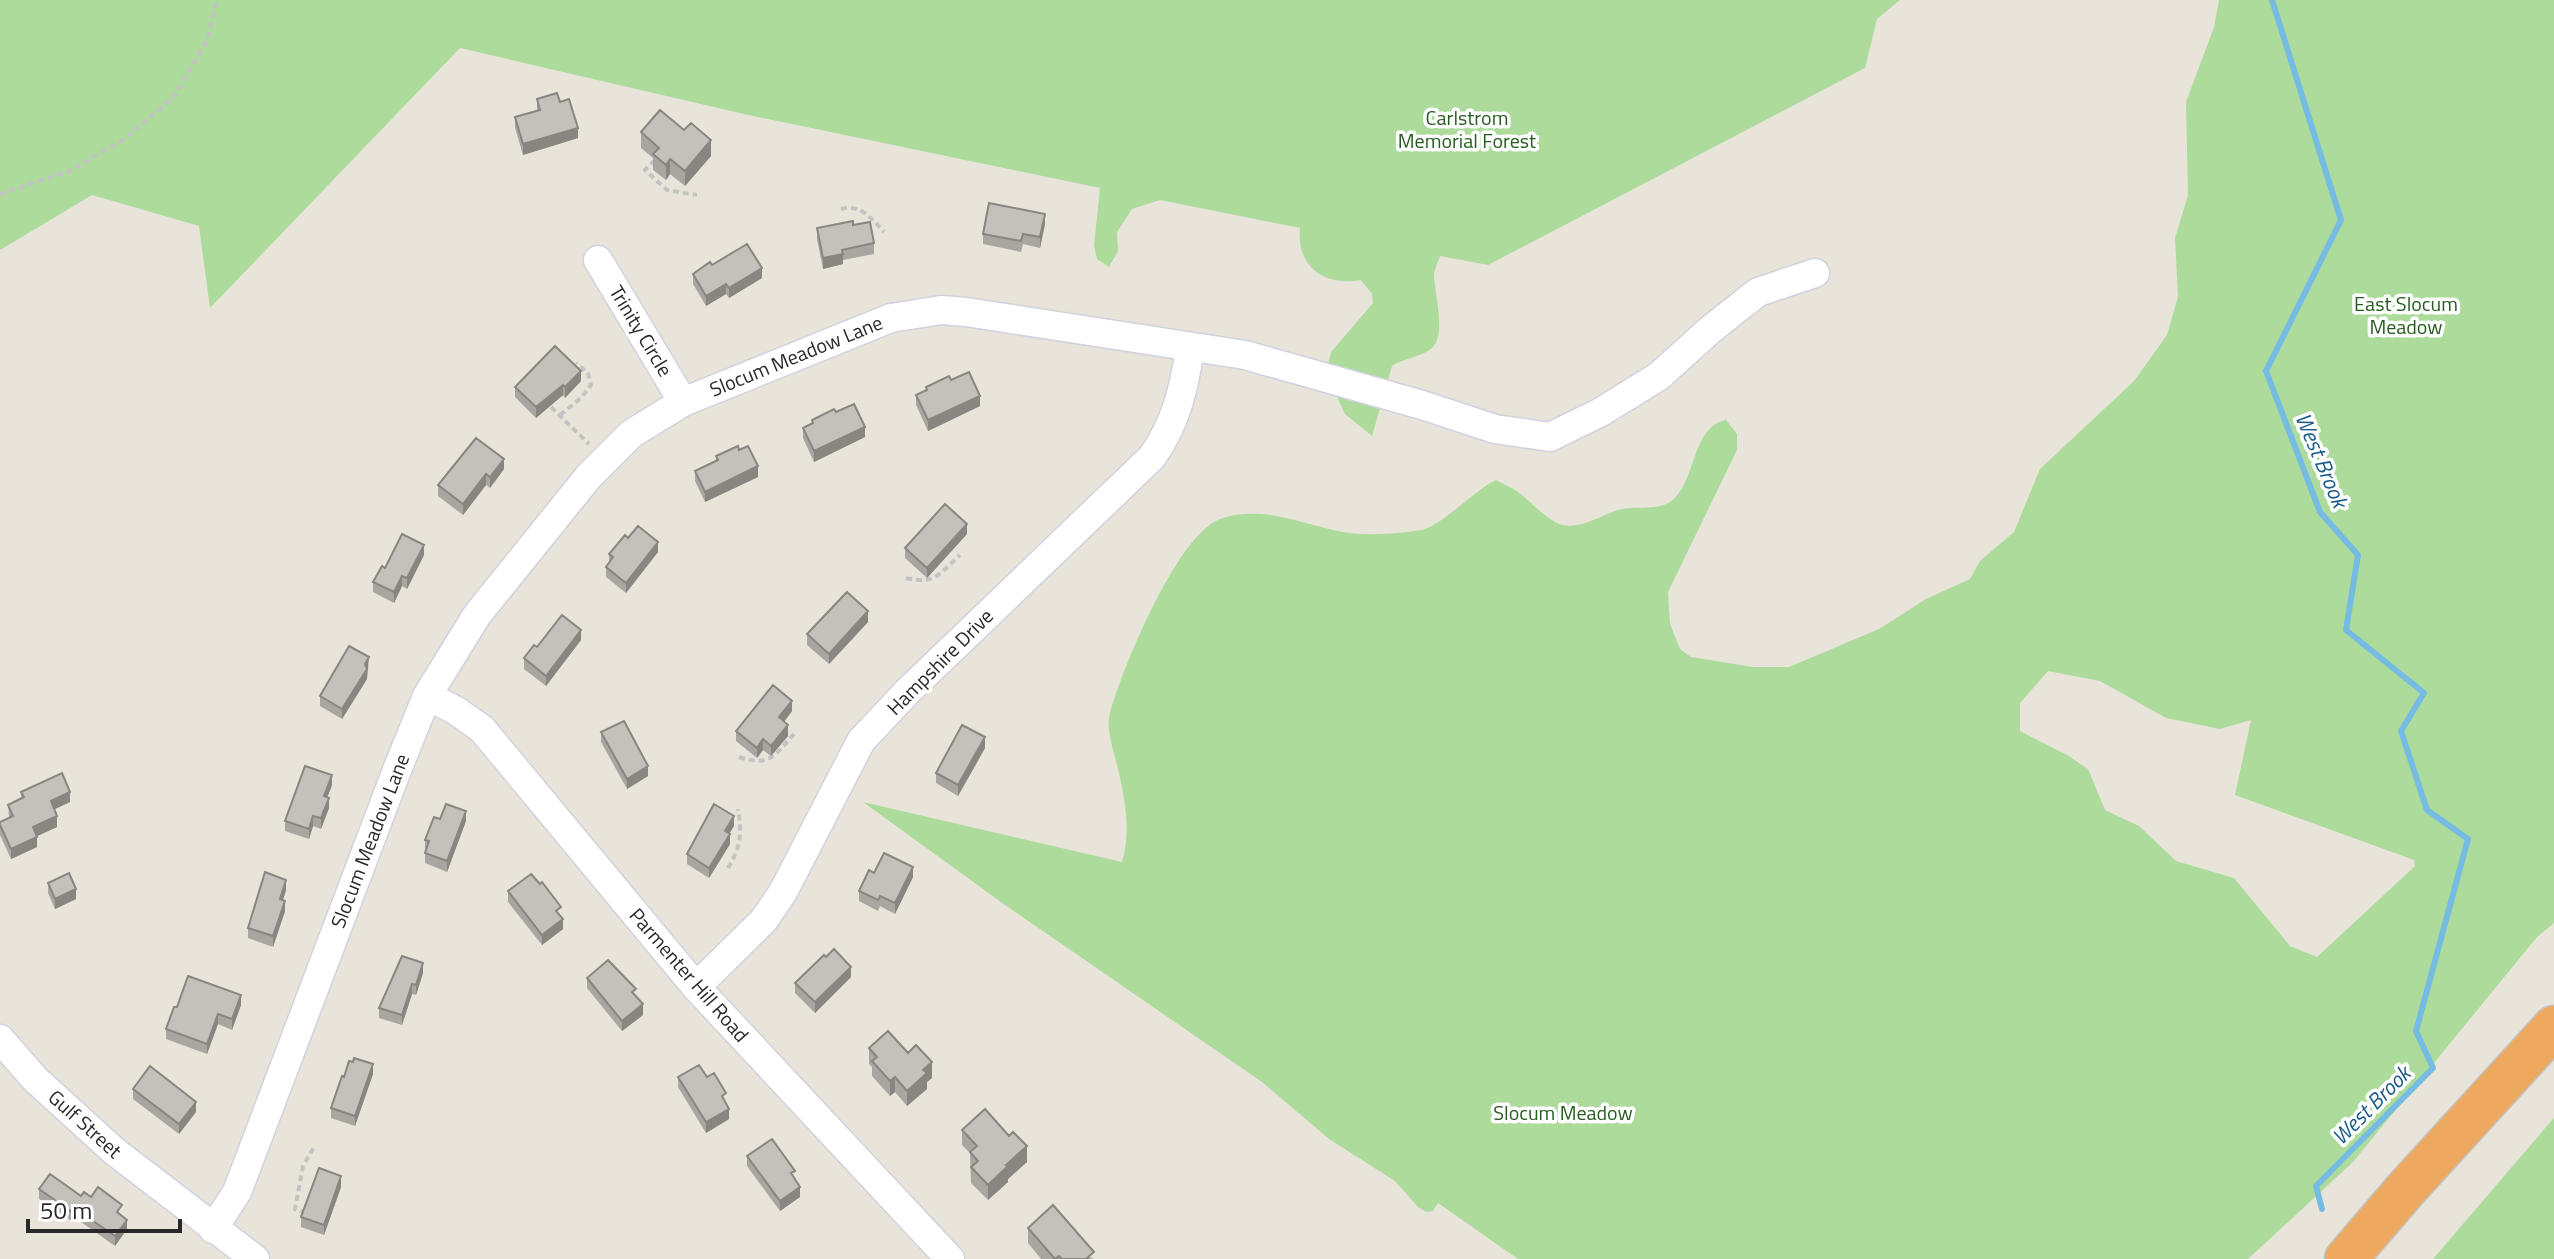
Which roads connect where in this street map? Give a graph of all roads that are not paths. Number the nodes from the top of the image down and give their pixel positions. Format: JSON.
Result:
{"nodes":[{"id":1,"x":598,"y":260,"type":"dead end"},
{"id":2,"x":1815,"y":273,"type":"dead end"},
{"id":3,"x":1190,"y":348,"type":"junction"},
{"id":4,"x":683,"y":402,"type":"junction"},
{"id":5,"x":427,"y":696,"type":"junction"},
{"id":6,"x":696,"y":987,"type":"junction"},
{"id":7,"x":2554,"y":1027,"type":"edge"},
{"id":8,"x":0,"y":1039,"type":"edge"},
{"id":9,"x":213,"y":1229,"type":"junction"},
{"id":10,"x":255,"y":1259,"type":"edge"},
{"id":11,"x":950,"y":1259,"type":"edge"},
{"id":12,"x":2346,"y":1259,"type":"edge"}],
"edges":[{"from":1,"to":4,"type":"street","name":"Trinity Circle"},
{"from":2,"to":3,"type":"street","name":"Slocum Meadow Lane"},
{"from":3,"to":4,"type":"street","name":"Slocum Meadow Lane"},
{"from":3,"to":6,"type":"street","name":"Hampshire Drive"},
{"from":4,"to":5,"type":"street","name":"Slocum Meadow Lane"},
{"from":5,"to":6,"type":"street","name":"Parmenter Hill Road"},
{"from":5,"to":9,"type":"street","name":"Slocum Meadow Lane"},
{"from":6,"to":11,"type":"street","name":"Parmenter Hill Road"},
{"from":7,"to":12,"type":"highway"},
{"from":8,"to":9,"type":"street","name":"Gulf Street"},
{"from":9,"to":10,"type":"street","name":"Gulf Street"}]}
